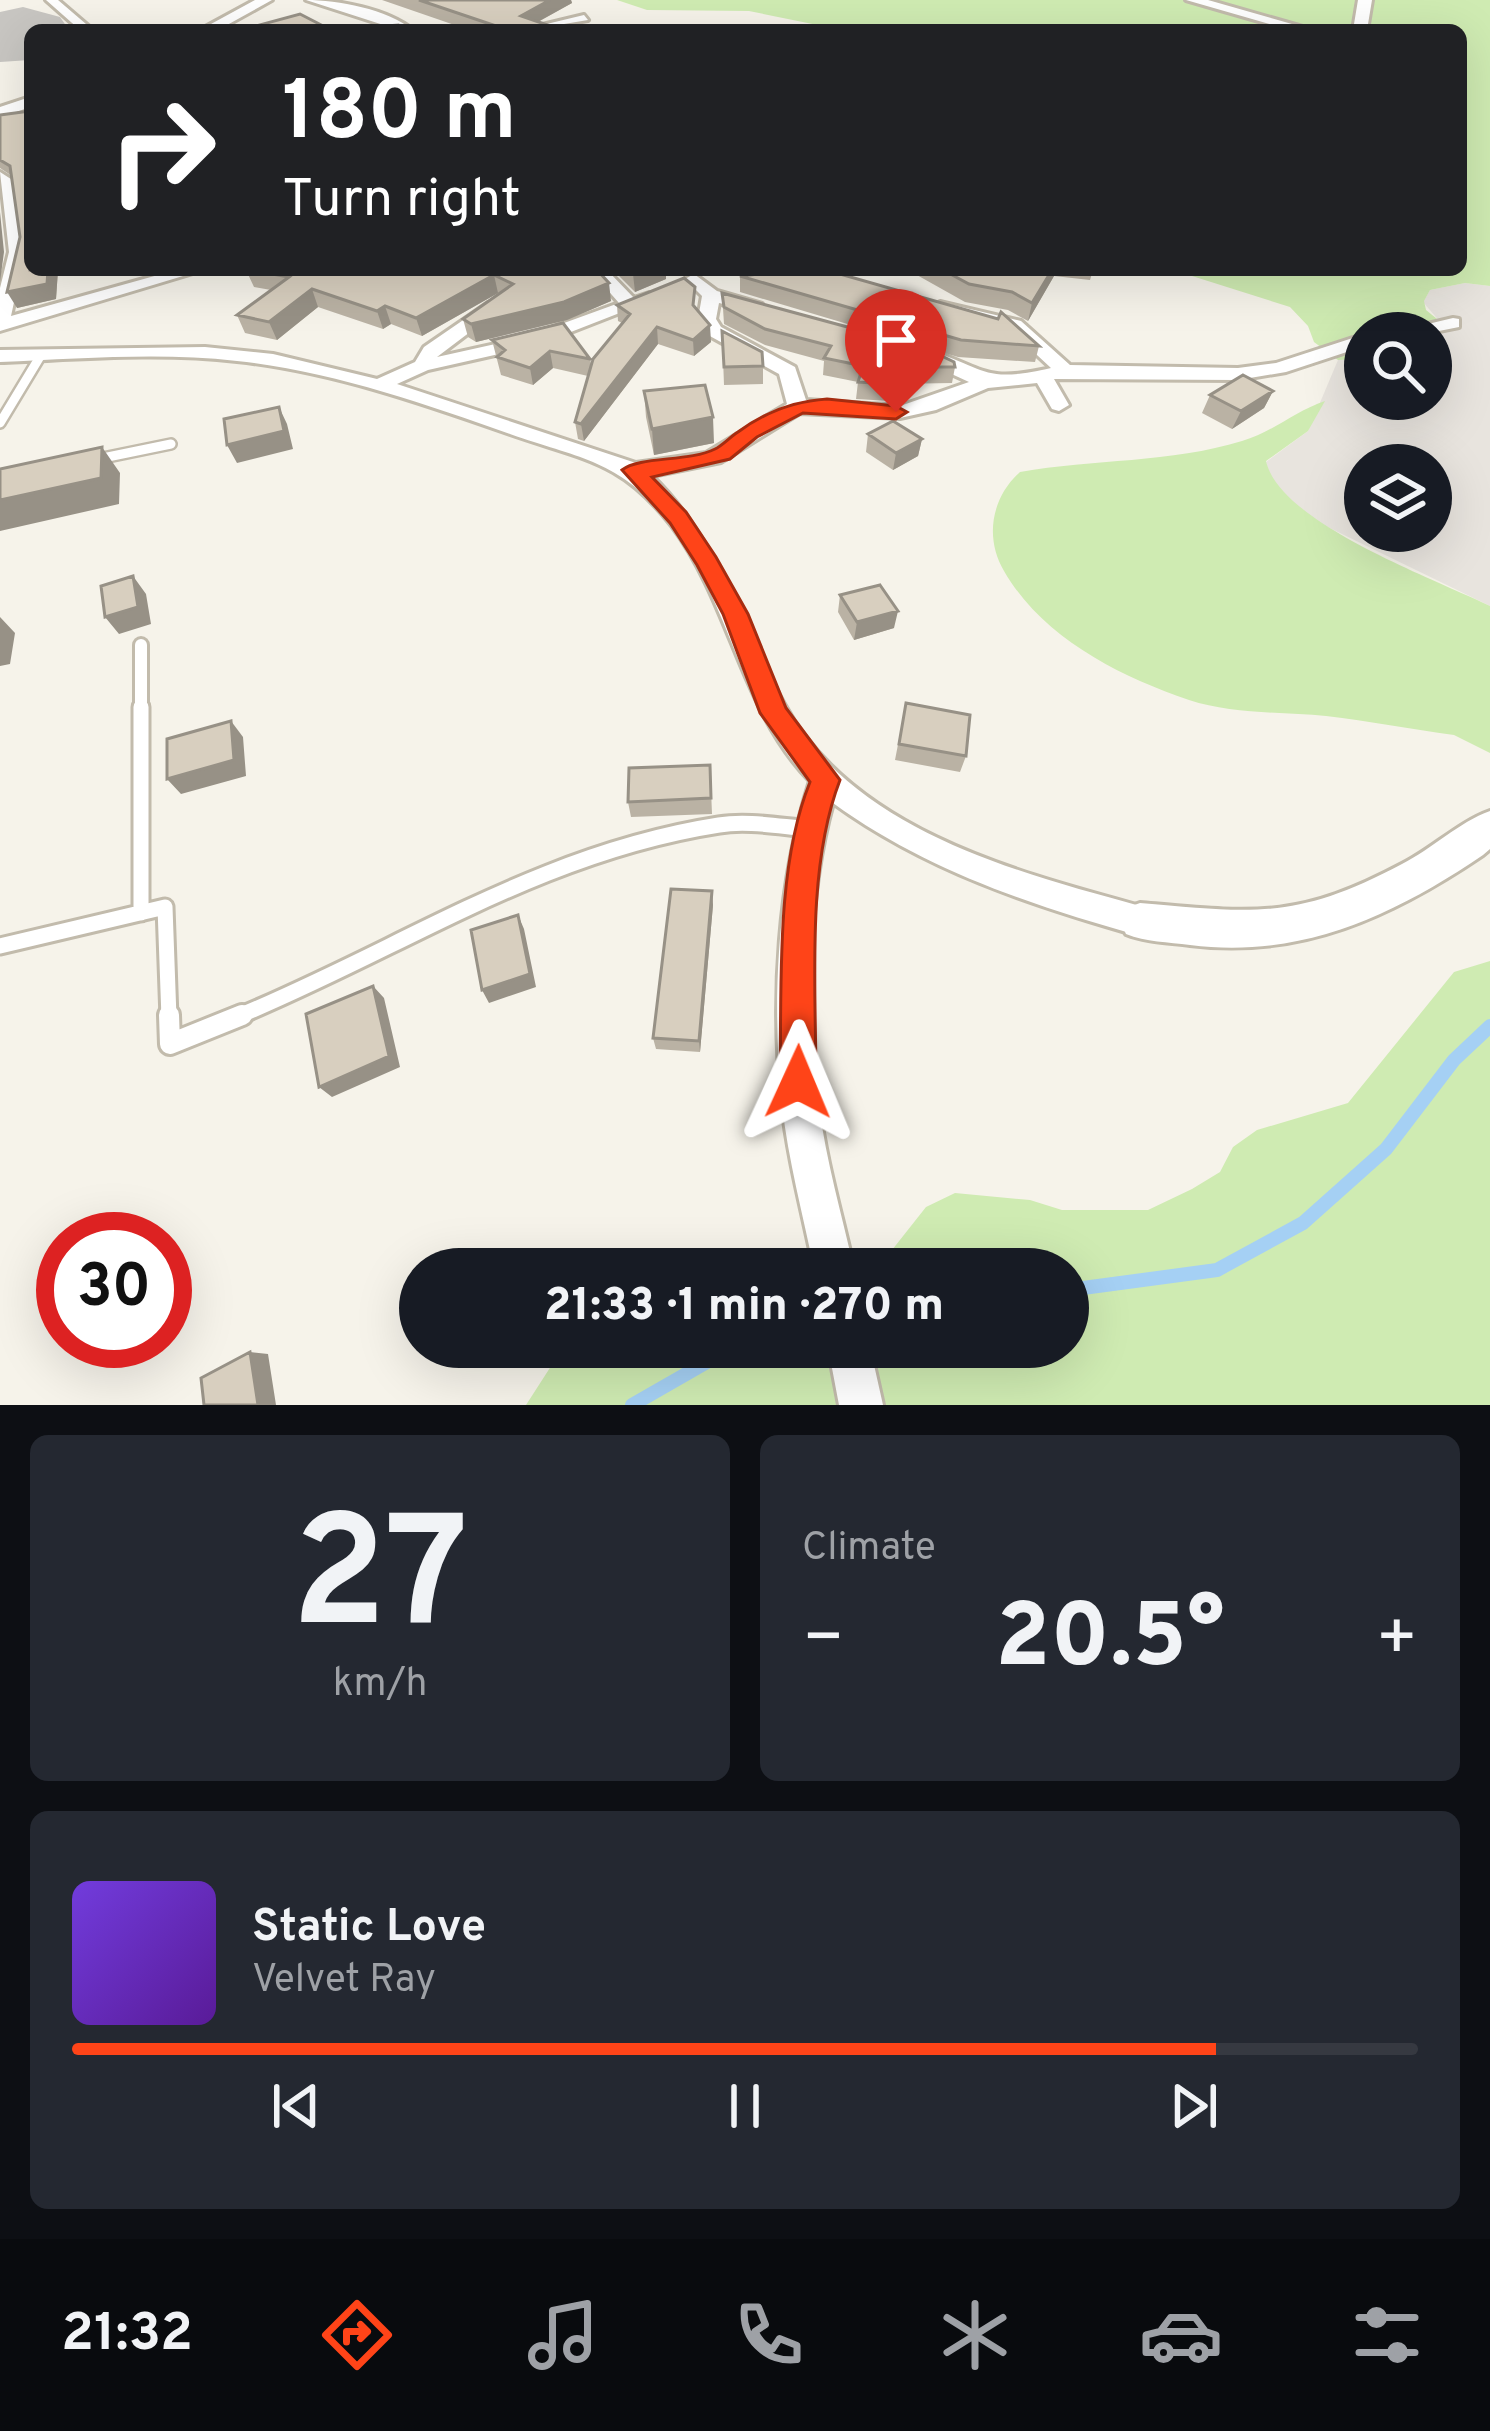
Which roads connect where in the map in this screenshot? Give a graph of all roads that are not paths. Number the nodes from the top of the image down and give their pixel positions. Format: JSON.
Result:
{"nodes":[{"id":1,"x":51,"y":0,"type":"edge"},
{"id":2,"x":265,"y":0,"type":"edge"},
{"id":3,"x":311,"y":0,"type":"edge"},
{"id":4,"x":1193,"y":0,"type":"edge"},
{"id":5,"x":584,"y":17,"type":"dead end"},
{"id":6,"x":80,"y":24,"type":"edge"},
{"id":7,"x":219,"y":24,"type":"edge"},
{"id":8,"x":398,"y":24,"type":"edge"},
{"id":9,"x":557,"y":24,"type":"edge"},
{"id":10,"x":1283,"y":24,"type":"edge"},
{"id":11,"x":0,"y":176,"type":"edge"},
{"id":12,"x":111,"y":276,"type":"edge"},
{"id":13,"x":170,"y":276,"type":"edge"},
{"id":14,"x":604,"y":276,"type":"edge"},
{"id":15,"x":705,"y":282,"type":"edge"},
{"id":16,"x":97,"y":294,"type":"junction"},
{"id":17,"x":503,"y":301,"type":"edge"},
{"id":18,"x":914,"y":303,"type":"edge"},
{"id":19,"x":631,"y":305,"type":"junction"},
{"id":20,"x":781,"y":316,"type":"edge"},
{"id":21,"x":1,"y":325,"type":"edge"},
{"id":22,"x":896,"y":347,"type":"edge"},
{"id":23,"x":1344,"y":347,"type":"edge"},
{"id":24,"x":0,"y":356,"type":"edge"},
{"id":25,"x":41,"y":356,"type":"junction"},
{"id":26,"x":422,"y":366,"type":"junction"},
{"id":27,"x":1065,"y":371,"type":"junction"},
{"id":28,"x":1044,"y":378,"type":"junction"},
{"id":29,"x":985,"y":382,"type":"junction"},
{"id":30,"x":380,"y":385,"type":"junction"},
{"id":31,"x":1059,"y":405,"type":"dead end"},
{"id":32,"x":798,"y":407,"type":"junction"},
{"id":33,"x":0,"y":423,"type":"edge"},
{"id":34,"x":171,"y":444,"type":"dead end"},
{"id":35,"x":86,"y":462,"type":"edge"},
{"id":36,"x":633,"y":470,"type":"junction"},
{"id":37,"x":141,"y":645,"type":"dead end"},
{"id":38,"x":825,"y":780,"type":"junction"},
{"id":39,"x":1490,"y":827,"type":"edge"},
{"id":40,"x":811,"y":829,"type":"junction"},
{"id":41,"x":141,"y":913,"type":"junction"},
{"id":42,"x":1139,"y":921,"type":"joint"},
{"id":43,"x":0,"y":946,"type":"edge"},
{"id":44,"x":830,"y":1248,"type":"edge"},
{"id":45,"x":854,"y":1368,"type":"edge"},
{"id":46,"x":861,"y":1405,"type":"edge"}],
"edges":[{"from":1,"to":6,"type":"street"},
{"from":2,"to":7,"type":"street"},
{"from":3,"to":8,"type":"street"},
{"from":4,"to":10,"type":"street"},
{"from":5,"to":9,"type":"street"},
{"from":11,"to":21,"type":"street"},
{"from":12,"to":16,"type":"street"},
{"from":13,"to":16,"type":"street"},
{"from":14,"to":19,"type":"street"},
{"from":15,"to":19,"type":"street"},
{"from":15,"to":20,"type":"street"},
{"from":15,"to":32,"type":"street"},
{"from":16,"to":21,"type":"street"},
{"from":17,"to":26,"type":"street"},
{"from":18,"to":27,"type":"street"},
{"from":19,"to":26,"type":"street"},
{"from":22,"to":29,"type":"street"},
{"from":23,"to":27,"type":"street"},
{"from":24,"to":25,"type":"street"},
{"from":25,"to":30,"type":"street"},
{"from":25,"to":33,"type":"lane"},
{"from":26,"to":30,"type":"street"},
{"from":27,"to":28,"type":"street"},
{"from":28,"to":29,"type":"street"},
{"from":28,"to":31,"type":"street"},
{"from":29,"to":32,"type":"street"},
{"from":30,"to":36,"type":"street"},
{"from":32,"to":36,"type":"street"},
{"from":34,"to":35,"type":"lane"},
{"from":36,"to":38,"type":"street"},
{"from":37,"to":41,"type":"lane"},
{"from":38,"to":40,"type":"street"},
{"from":38,"to":42,"type":"street"},
{"from":39,"to":42,"type":"street"},
{"from":40,"to":41,"type":"lane"},
{"from":40,"to":44,"type":"street"},
{"from":41,"to":43,"type":"lane"},
{"from":45,"to":46,"type":"street"}]}
